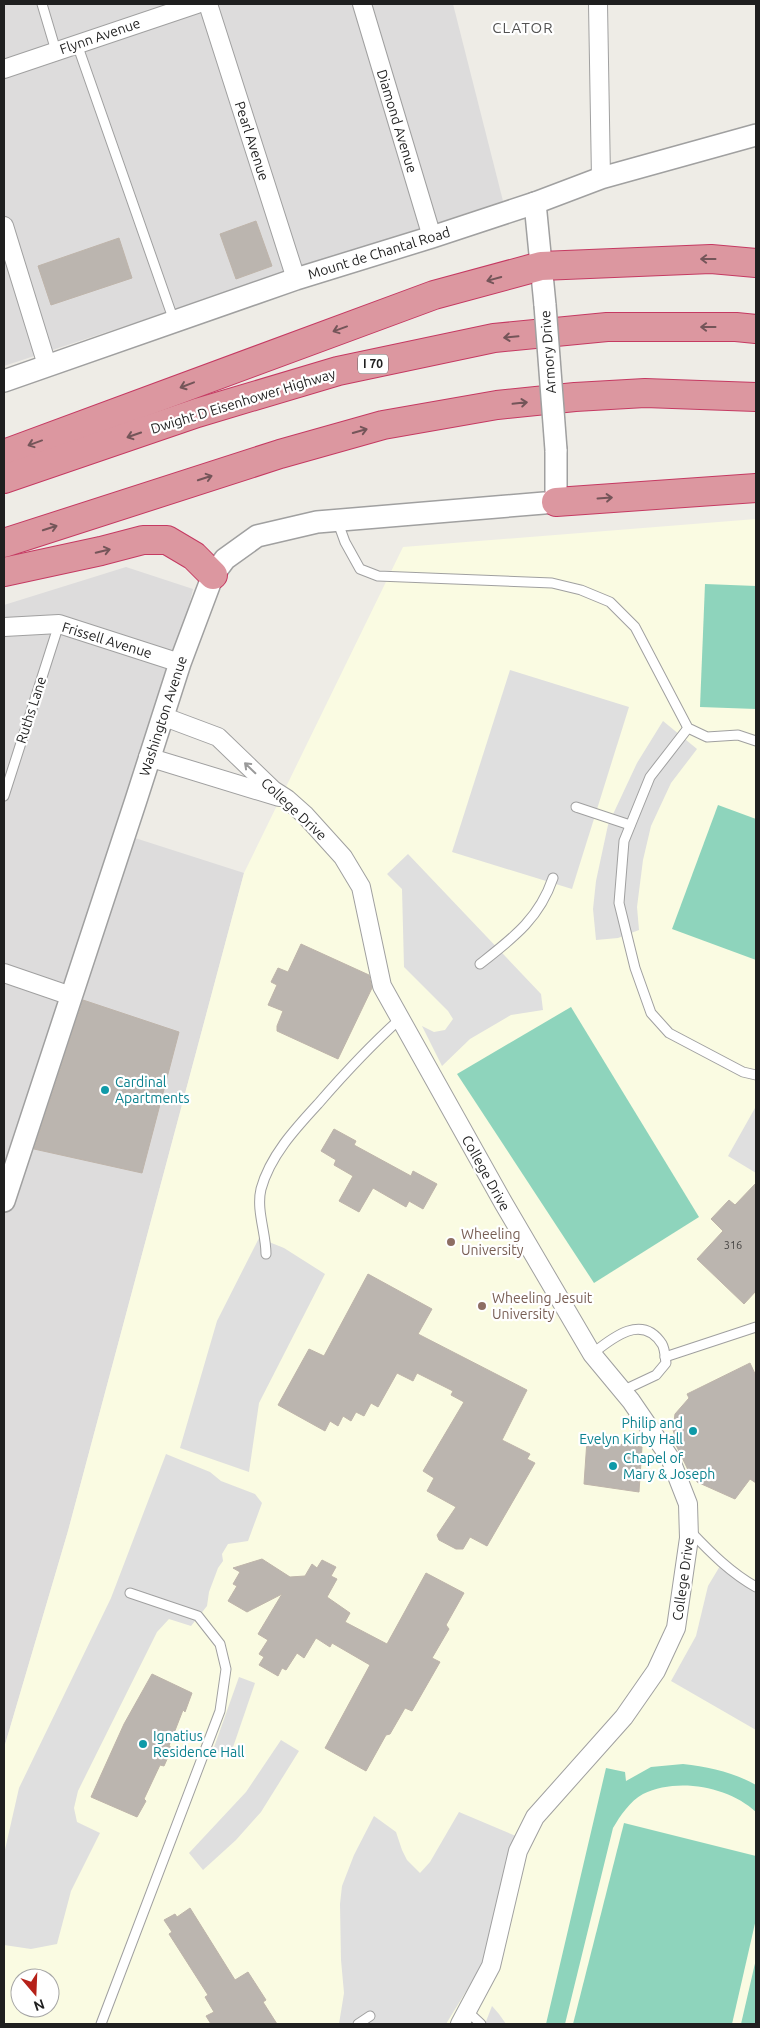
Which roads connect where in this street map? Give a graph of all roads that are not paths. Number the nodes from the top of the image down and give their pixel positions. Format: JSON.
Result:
{"nodes":[{"id":1,"x":42,"y":4,"type":"edge"},
{"id":2,"x":197,"y":4,"type":"edge"},
{"id":3,"x":208,"y":4,"type":"edge"},
{"id":4,"x":362,"y":4,"type":"edge"},
{"id":5,"x":598,"y":4,"type":"edge"},
{"id":6,"x":151,"y":11,"type":"edge"},
{"id":7,"x":77,"y":44,"type":"junction"},
{"id":8,"x":56,"y":51,"type":"junction"},
{"id":9,"x":4,"y":69,"type":"edge"},
{"id":10,"x":756,"y":135,"type":"edge"},
{"id":11,"x":601,"y":178,"type":"junction"},
{"id":12,"x":535,"y":203,"type":"junction"},
{"id":13,"x":4,"y":226,"type":"edge"},
{"id":14,"x":432,"y":237,"type":"junction"},
{"id":15,"x":756,"y":263,"type":"edge"},
{"id":16,"x":541,"y":266,"type":"junction"},
{"id":17,"x":296,"y":279,"type":"junction"},
{"id":18,"x":174,"y":321,"type":"junction"},
{"id":19,"x":756,"y":329,"type":"edge"},
{"id":20,"x":47,"y":364,"type":"junction"},
{"id":21,"x":4,"y":381,"type":"edge"},
{"id":22,"x":756,"y":397,"type":"edge"},
{"id":23,"x":4,"y":454,"type":"edge"},
{"id":24,"x":4,"y":478,"type":"edge"},
{"id":25,"x":756,"y":488,"type":"edge"},
{"id":26,"x":556,"y":502,"type":"junction"},
{"id":27,"x":337,"y":520,"type":"junction"},
{"id":28,"x":4,"y":543,"type":"edge"},
{"id":29,"x":4,"y":572,"type":"edge"},
{"id":30,"x":213,"y":575,"type":"junction"},
{"id":31,"x":59,"y":624,"type":"junction"},
{"id":32,"x":4,"y":627,"type":"edge"},
{"id":33,"x":180,"y":663,"type":"junction"},
{"id":34,"x":162,"y":716,"type":"junction"},
{"id":35,"x":688,"y":728,"type":"junction"},
{"id":36,"x":756,"y":741,"type":"edge"},
{"id":37,"x":148,"y":757,"type":"junction"},
{"id":38,"x":4,"y":796,"type":"edge"},
{"id":39,"x":287,"y":799,"type":"junction"},
{"id":40,"x":576,"y":807,"type":"dead end"},
{"id":41,"x":630,"y":825,"type":"junction"},
{"id":42,"x":553,"y":878,"type":"dead end"},
{"id":43,"x":480,"y":964,"type":"dead end"},
{"id":44,"x":4,"y":973,"type":"edge"},
{"id":45,"x":71,"y":996,"type":"junction"},
{"id":46,"x":400,"y":1019,"type":"junction"},
{"id":47,"x":756,"y":1075,"type":"edge"},
{"id":48,"x":4,"y":1201,"type":"edge"},
{"id":49,"x":266,"y":1254,"type":"dead end"},
{"id":50,"x":756,"y":1327,"type":"edge"},
{"id":51,"x":592,"y":1354,"type":"junction"},
{"id":52,"x":665,"y":1357,"type":"junction"},
{"id":53,"x":622,"y":1391,"type":"junction"},
{"id":54,"x":689,"y":1530,"type":"junction"},
{"id":55,"x":756,"y":1587,"type":"edge"},
{"id":56,"x":130,"y":1593,"type":"dead end"},
{"id":57,"x":370,"y":2016,"type":"dead end"},
{"id":58,"x":464,"y":2018,"type":"edge"},
{"id":59,"x":101,"y":2024,"type":"edge"},
{"id":60,"x":358,"y":2024,"type":"edge"},
{"id":61,"x":481,"y":2024,"type":"edge"}],
"edges":[{"from":1,"to":8,"type":"lane"},
{"from":2,"to":6,"type":"street","name":"Flynn Avenue"},
{"from":3,"to":17,"type":"street","name":"Pearl Avenue"},
{"from":4,"to":14,"type":"street","name":"Diamond Avenue"},
{"from":5,"to":11,"type":"street"},
{"from":6,"to":7,"type":"street","name":"Flynn Avenue"},
{"from":7,"to":8,"type":"street","name":"Flynn Avenue"},
{"from":7,"to":18,"type":"lane"},
{"from":8,"to":9,"type":"street","name":"Flynn Avenue"},
{"from":10,"to":11,"type":"street","name":"Mount de Chantal Road"},
{"from":11,"to":12,"type":"street","name":"Mount de Chantal Road"},
{"from":12,"to":14,"type":"street","name":"Mount de Chantal Road"},
{"from":12,"to":16,"type":"street","name":"Armory Drive"},
{"from":13,"to":20,"type":"street"},
{"from":14,"to":17,"type":"street","name":"Mount de Chantal Road"},
{"from":15,"to":16,"type":"highway","one_way":true},
{"from":16,"to":23,"type":"highway","one_way":true},
{"from":16,"to":26,"type":"street","name":"Armory Drive","bridge":true},
{"from":17,"to":18,"type":"street","name":"Mount de Chantal Road"},
{"from":18,"to":20,"type":"street","name":"Mount de Chantal Road"},
{"from":19,"to":24,"type":"highway","name":"Dwight D Eisenhower Highway","number":"I 70","one_way":true},
{"from":20,"to":21,"type":"street","name":"Mount de Chantal Road"},
{"from":28,"to":22,"type":"highway","one_way":true},
{"from":26,"to":25,"type":"highway","one_way":true},
{"from":26,"to":27,"type":"street","name":"Washington Avenue"},
{"from":27,"to":30,"type":"street","name":"Washington Avenue"},
{"from":27,"to":35,"type":"lane"},
{"from":29,"to":30,"type":"highway","one_way":true},
{"from":30,"to":33,"type":"street","name":"Washington Avenue"},
{"from":31,"to":32,"type":"street","name":"Frissell Avenue"},
{"from":31,"to":33,"type":"street","name":"Frissell Avenue"},
{"from":31,"to":38,"type":"lane","name":"Ruths Lane"},
{"from":33,"to":34,"type":"street","name":"Washington Avenue"},
{"from":34,"to":37,"type":"street","name":"Washington Avenue"},
{"from":39,"to":34,"type":"street","name":"College Drive","one_way":true},
{"from":35,"to":36,"type":"lane"},
{"from":35,"to":41,"type":"lane"},
{"from":37,"to":39,"type":"street"},
{"from":37,"to":45,"type":"street","name":"Washington Avenue"},
{"from":39,"to":46,"type":"street","name":"College Drive"},
{"from":40,"to":41,"type":"lane"},
{"from":41,"to":47,"type":"lane"},
{"from":42,"to":43,"type":"lane"},
{"from":44,"to":45,"type":"street"},
{"from":45,"to":48,"type":"street","name":"Washington Avenue"},
{"from":46,"to":49,"type":"lane"},
{"from":46,"to":51,"type":"street","name":"College Drive"},
{"from":50,"to":52,"type":"lane"},
{"from":51,"to":52,"type":"lane"},
{"from":51,"to":53,"type":"street","name":"College Drive"},
{"from":52,"to":53,"type":"lane"},
{"from":53,"to":54,"type":"street","name":"College Drive"},
{"from":54,"to":55,"type":"lane"},
{"from":54,"to":58,"type":"street","name":"College Drive"},
{"from":56,"to":59,"type":"lane"},
{"from":57,"to":60,"type":"lane"},
{"from":58,"to":61,"type":"lane"}]}
